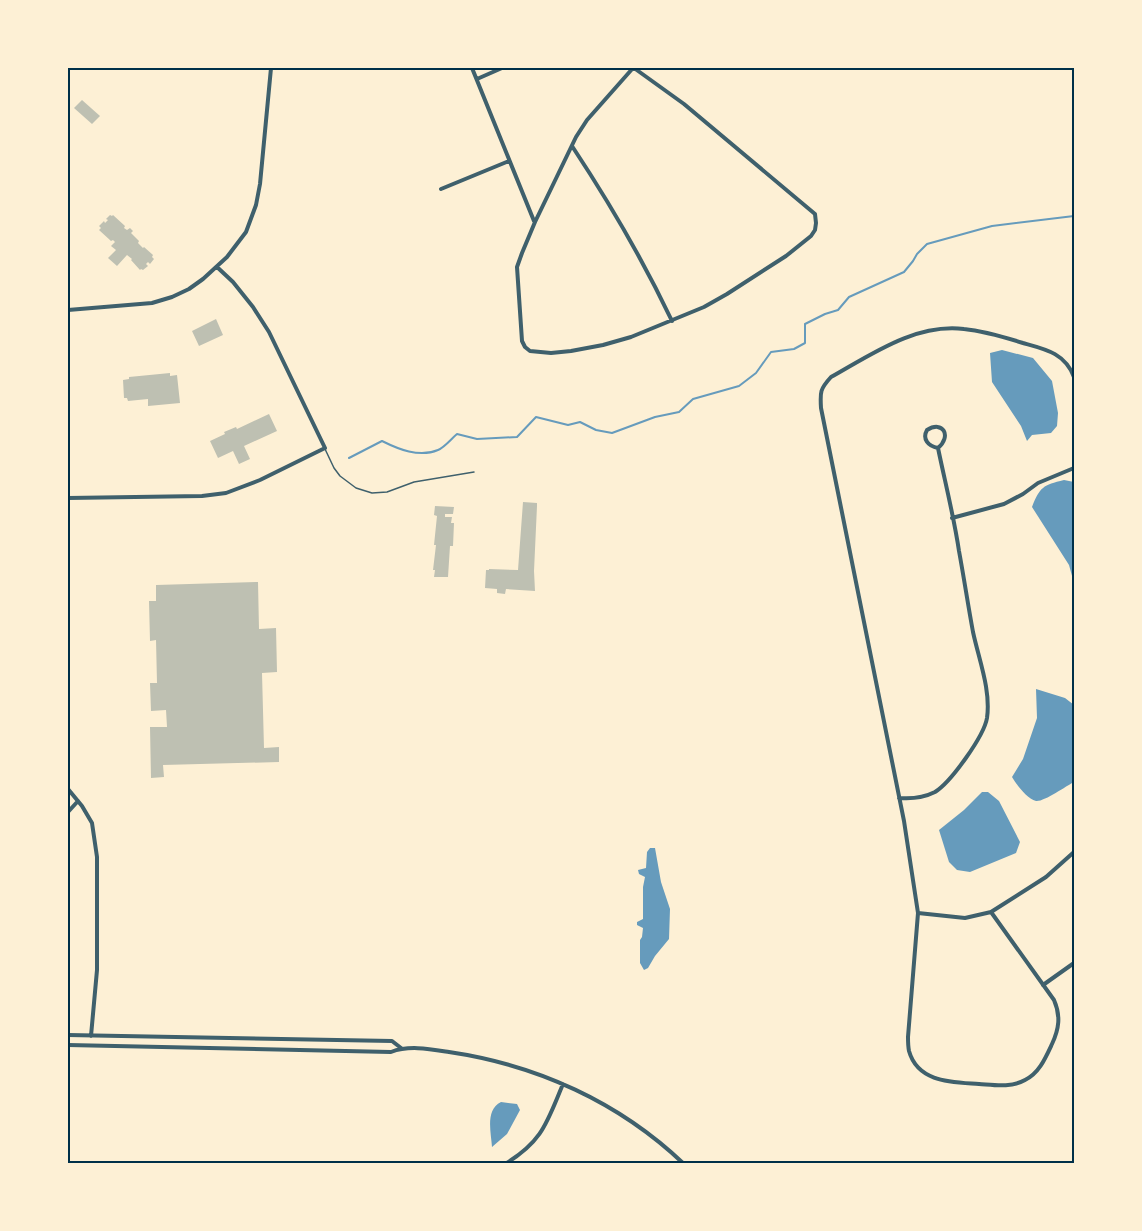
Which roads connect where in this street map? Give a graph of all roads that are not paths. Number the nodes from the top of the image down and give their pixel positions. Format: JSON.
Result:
{"nodes":[{"id":1,"x":271,"y":68,"type":"edge"},
{"id":2,"x":472,"y":68,"type":"edge"},
{"id":3,"x":502,"y":68,"type":"edge"},
{"id":4,"x":633,"y":68,"type":"edge"},
{"id":5,"x":477,"y":79,"type":"junction"},
{"id":6,"x":572,"y":146,"type":"junction"},
{"id":7,"x":509,"y":161,"type":"junction"},
{"id":8,"x":441,"y":189,"type":"dead end"},
{"id":9,"x":535,"y":222,"type":"junction"},
{"id":10,"x":217,"y":267,"type":"junction"},
{"id":11,"x":68,"y":310,"type":"edge"},
{"id":12,"x":672,"y":321,"type":"junction"},
{"id":13,"x":1072,"y":368,"type":"edge"},
{"id":14,"x":1074,"y":377,"type":"edge"},
{"id":15,"x":325,"y":448,"type":"junction"},
{"id":16,"x":938,"y":448,"type":"junction"},
{"id":17,"x":1074,"y":468,"type":"edge"},
{"id":18,"x":474,"y":472,"type":"dead end"},
{"id":19,"x":68,"y":498,"type":"edge"},
{"id":20,"x":952,"y":518,"type":"junction"},
{"id":21,"x":68,"y":789,"type":"edge"},
{"id":22,"x":899,"y":798,"type":"junction"},
{"id":23,"x":78,"y":801,"type":"junction"},
{"id":24,"x":68,"y":813,"type":"edge"},
{"id":25,"x":1074,"y":852,"type":"edge"},
{"id":26,"x":991,"y":912,"type":"junction"},
{"id":27,"x":918,"y":913,"type":"junction"},
{"id":28,"x":1074,"y":963,"type":"edge"},
{"id":29,"x":1043,"y":985,"type":"junction"},
{"id":30,"x":68,"y":1035,"type":"edge"},
{"id":31,"x":91,"y":1036,"type":"junction"},
{"id":32,"x":68,"y":1045,"type":"edge"},
{"id":33,"x":401,"y":1048,"type":"junction"},
{"id":34,"x":563,"y":1084,"type":"junction"},
{"id":35,"x":505,"y":1164,"type":"edge"},
{"id":36,"x":684,"y":1164,"type":"edge"}],
"edges":[{"from":1,"to":10,"type":"street"},
{"from":2,"to":5,"type":"street"},
{"from":3,"to":5,"type":"street"},
{"from":4,"to":6,"type":"street"},
{"from":4,"to":12,"type":"street"},
{"from":5,"to":7,"type":"street"},
{"from":6,"to":9,"type":"street"},
{"from":6,"to":12,"type":"street"},
{"from":7,"to":8,"type":"street"},
{"from":7,"to":9,"type":"street"},
{"from":9,"to":12,"type":"street"},
{"from":10,"to":11,"type":"street"},
{"from":10,"to":15,"type":"street"},
{"from":13,"to":14,"type":"street"},
{"from":13,"to":22,"type":"street"},
{"from":15,"to":18,"type":"lane"},
{"from":15,"to":19,"type":"street"},
{"from":16,"to":16,"type":"street"},
{"from":16,"to":20,"type":"street"},
{"from":17,"to":20,"type":"street"},
{"from":20,"to":22,"type":"street"},
{"from":21,"to":23,"type":"street"},
{"from":22,"to":27,"type":"street"},
{"from":23,"to":24,"type":"street"},
{"from":23,"to":31,"type":"street"},
{"from":25,"to":26,"type":"street"},
{"from":26,"to":27,"type":"street"},
{"from":26,"to":29,"type":"street"},
{"from":27,"to":29,"type":"street"},
{"from":28,"to":29,"type":"street"},
{"from":30,"to":31,"type":"street"},
{"from":31,"to":33,"type":"street"},
{"from":32,"to":33,"type":"street"},
{"from":33,"to":34,"type":"street"},
{"from":34,"to":35,"type":"street"},
{"from":34,"to":36,"type":"street"}]}
